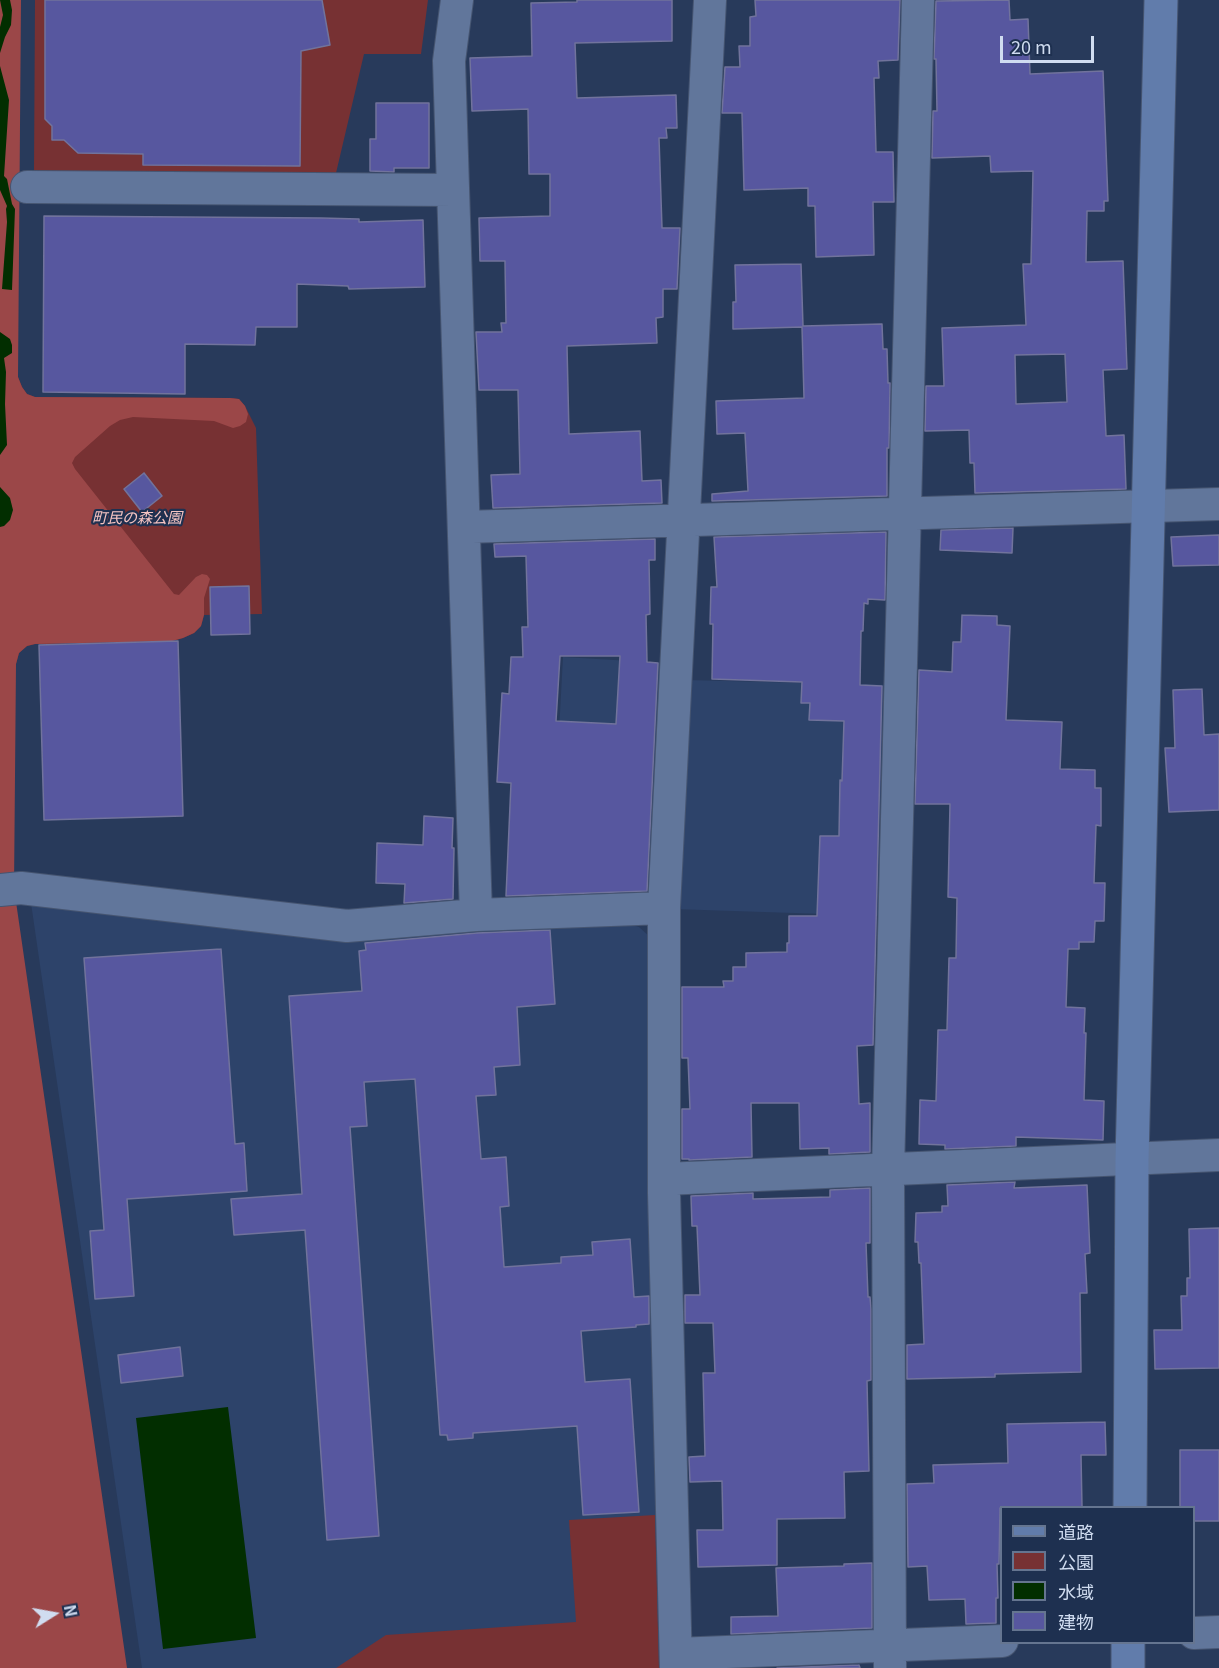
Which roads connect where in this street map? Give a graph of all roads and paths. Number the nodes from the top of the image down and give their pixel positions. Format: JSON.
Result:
{"nodes":[{"id":1,"x":457,"y":0,"type":"edge"},
{"id":2,"x":710,"y":0,"type":"edge"},
{"id":3,"x":918,"y":0,"type":"edge"},
{"id":4,"x":1161,"y":0,"type":"edge"},
{"id":5,"x":27,"y":187,"type":"dead end"},
{"id":6,"x":453,"y":190,"type":"junction"},
{"id":7,"x":1219,"y":504,"type":"edge"},
{"id":8,"x":1149,"y":506,"type":"junction"},
{"id":9,"x":905,"y":514,"type":"junction"},
{"id":10,"x":683,"y":520,"type":"junction"},
{"id":11,"x":464,"y":527,"type":"junction"},
{"id":12,"x":0,"y":890,"type":"edge"},
{"id":13,"x":664,"y":908,"type":"junction"},
{"id":14,"x":476,"y":915,"type":"junction"},
{"id":15,"x":1219,"y":1155,"type":"edge"},
{"id":16,"x":1132,"y":1160,"type":"junction"},
{"id":17,"x":888,"y":1170,"type":"junction"},
{"id":18,"x":664,"y":1179,"type":"junction"},
{"id":19,"x":1130,"y":1506,"type":"edge"},
{"id":20,"x":1219,"y":1632,"type":"edge"},
{"id":21,"x":1195,"y":1633,"type":"edge"},
{"id":22,"x":1000,"y":1641,"type":"edge"},
{"id":23,"x":1128,"y":1644,"type":"edge"},
{"id":24,"x":890,"y":1657,"type":"edge"},
{"id":25,"x":676,"y":1661,"type":"edge"},
{"id":26,"x":1128,"y":1668,"type":"edge"}],
"edges":[{"from":1,"to":6,"type":"street"},
{"from":2,"to":10,"type":"street"},
{"from":3,"to":9,"type":"street"},
{"from":4,"to":8,"type":"street"},
{"from":5,"to":6,"type":"street"},
{"from":6,"to":11,"type":"street"},
{"from":7,"to":8,"type":"street"},
{"from":8,"to":9,"type":"street"},
{"from":8,"to":16,"type":"street"},
{"from":9,"to":10,"type":"street"},
{"from":9,"to":17,"type":"street"},
{"from":10,"to":11,"type":"street"},
{"from":10,"to":13,"type":"street"},
{"from":11,"to":14,"type":"street"},
{"from":12,"to":14,"type":"street"},
{"from":13,"to":14,"type":"street"},
{"from":13,"to":18,"type":"street"},
{"from":15,"to":16,"type":"street"},
{"from":16,"to":17,"type":"street"},
{"from":16,"to":19,"type":"street"},
{"from":17,"to":18,"type":"street"},
{"from":17,"to":24,"type":"street"},
{"from":18,"to":25,"type":"street"},
{"from":20,"to":21,"type":"street"},
{"from":22,"to":24,"type":"street"},
{"from":23,"to":26,"type":"street"},
{"from":24,"to":25,"type":"street"}]}
